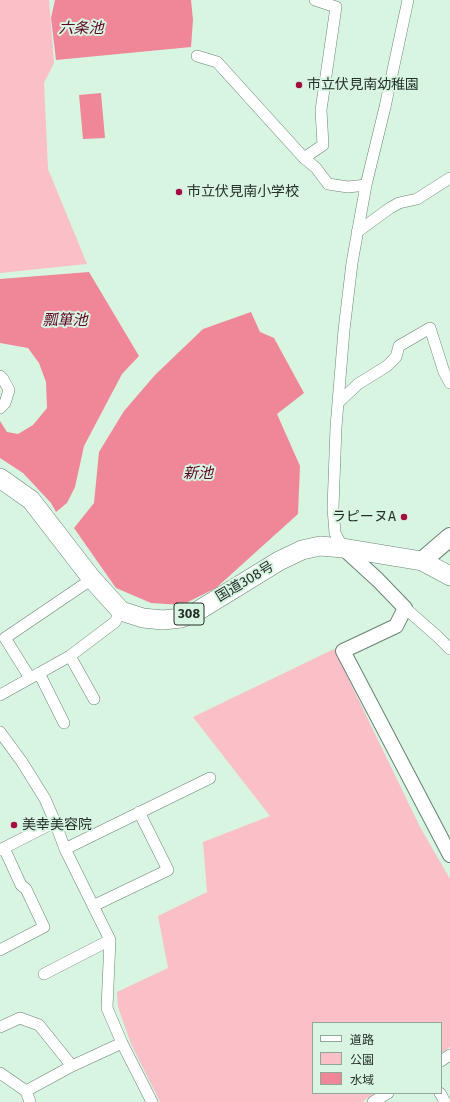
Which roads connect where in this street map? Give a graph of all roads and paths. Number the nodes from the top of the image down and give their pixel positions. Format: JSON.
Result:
{"nodes":[{"id":1,"x":315,"y":0,"type":"edge"},
{"id":2,"x":408,"y":0,"type":"edge"},
{"id":3,"x":197,"y":56,"type":"dead end"},
{"id":4,"x":304,"y":158,"type":"junction"},
{"id":5,"x":450,"y":178,"type":"edge"},
{"id":6,"x":366,"y":185,"type":"junction"},
{"id":7,"x":357,"y":232,"type":"junction"},
{"id":8,"x":447,"y":370,"type":"edge"},
{"id":9,"x":0,"y":376,"type":"edge"},
{"id":10,"x":450,"y":383,"type":"edge"},
{"id":11,"x":338,"y":403,"type":"junction"},
{"id":12,"x":0,"y":408,"type":"edge"},
{"id":13,"x":0,"y":478,"type":"edge"},
{"id":14,"x":450,"y":536,"type":"edge"},
{"id":15,"x":343,"y":548,"type":"junction"},
{"id":16,"x":450,"y":551,"type":"edge"},
{"id":17,"x":422,"y":561,"type":"junction"},
{"id":18,"x":450,"y":576,"type":"edge"},
{"id":19,"x":92,"y":579,"type":"junction"},
{"id":20,"x":405,"y":608,"type":"junction"},
{"id":21,"x":121,"y":611,"type":"junction"},
{"id":22,"x":450,"y":649,"type":"edge"},
{"id":23,"x":70,"y":656,"type":"junction"},
{"id":24,"x":35,"y":675,"type":"junction"},
{"id":25,"x":0,"y":695,"type":"edge"},
{"id":26,"x":94,"y":699,"type":"dead end"},
{"id":27,"x":64,"y":723,"type":"dead end"},
{"id":28,"x":0,"y":732,"type":"edge"},
{"id":29,"x":210,"y":778,"type":"dead end"},
{"id":30,"x":139,"y":812,"type":"junction"},
{"id":31,"x":55,"y":822,"type":"junction"},
{"id":32,"x":2,"y":849,"type":"edge"},
{"id":33,"x":65,"y":849,"type":"junction"},
{"id":34,"x":450,"y":855,"type":"edge"},
{"id":35,"x":93,"y":906,"type":"junction"},
{"id":36,"x":110,"y":940,"type":"junction"},
{"id":37,"x":0,"y":950,"type":"edge"},
{"id":38,"x":44,"y":974,"type":"dead end"},
{"id":39,"x":0,"y":1027,"type":"edge"},
{"id":40,"x":122,"y":1043,"type":"junction"},
{"id":41,"x":72,"y":1066,"type":"junction"},
{"id":42,"x":0,"y":1073,"type":"edge"},
{"id":43,"x":26,"y":1091,"type":"junction"},
{"id":44,"x":386,"y":1094,"type":"edge"},
{"id":45,"x":30,"y":1102,"type":"edge"},
{"id":46,"x":152,"y":1102,"type":"edge"},
{"id":47,"x":373,"y":1102,"type":"edge"}],
"edges":[{"from":1,"to":4,"type":"street"},
{"from":2,"to":6,"type":"street"},
{"from":3,"to":4,"type":"street"},
{"from":4,"to":6,"type":"street"},
{"from":5,"to":7,"type":"street"},
{"from":6,"to":7,"type":"street"},
{"from":7,"to":11,"type":"street"},
{"from":8,"to":10,"type":"street"},
{"from":8,"to":11,"type":"street"},
{"from":9,"to":12,"type":"street"},
{"from":11,"to":15,"type":"street"},
{"from":13,"to":19,"type":"highway","name":"国道308号","number":"308"},
{"from":14,"to":17,"type":"main road"},
{"from":15,"to":17,"type":"highway","name":"国道308号","number":"308"},
{"from":15,"to":20,"type":"street"},
{"from":15,"to":21,"type":"highway","name":"国道308号","number":"308"},
{"from":16,"to":17,"type":"main road"},
{"from":17,"to":18,"type":"highway","name":"国道308号","number":"308"},
{"from":19,"to":21,"type":"highway","name":"国道308号","number":"308"},
{"from":19,"to":24,"type":"street"},
{"from":20,"to":22,"type":"street"},
{"from":20,"to":34,"type":"street"},
{"from":21,"to":23,"type":"street"},
{"from":23,"to":24,"type":"street"},
{"from":23,"to":26,"type":"street"},
{"from":24,"to":25,"type":"street"},
{"from":24,"to":27,"type":"street"},
{"from":28,"to":31,"type":"street"},
{"from":29,"to":30,"type":"street"},
{"from":30,"to":33,"type":"street"},
{"from":30,"to":35,"type":"street"},
{"from":31,"to":32,"type":"street"},
{"from":31,"to":33,"type":"street"},
{"from":32,"to":37,"type":"street"},
{"from":33,"to":35,"type":"street"},
{"from":35,"to":36,"type":"street"},
{"from":36,"to":38,"type":"street"},
{"from":36,"to":40,"type":"street"},
{"from":39,"to":41,"type":"street"},
{"from":40,"to":41,"type":"street"},
{"from":40,"to":46,"type":"street"},
{"from":41,"to":43,"type":"street"},
{"from":42,"to":43,"type":"street"},
{"from":43,"to":45,"type":"street"},
{"from":44,"to":47,"type":"street"}]}
